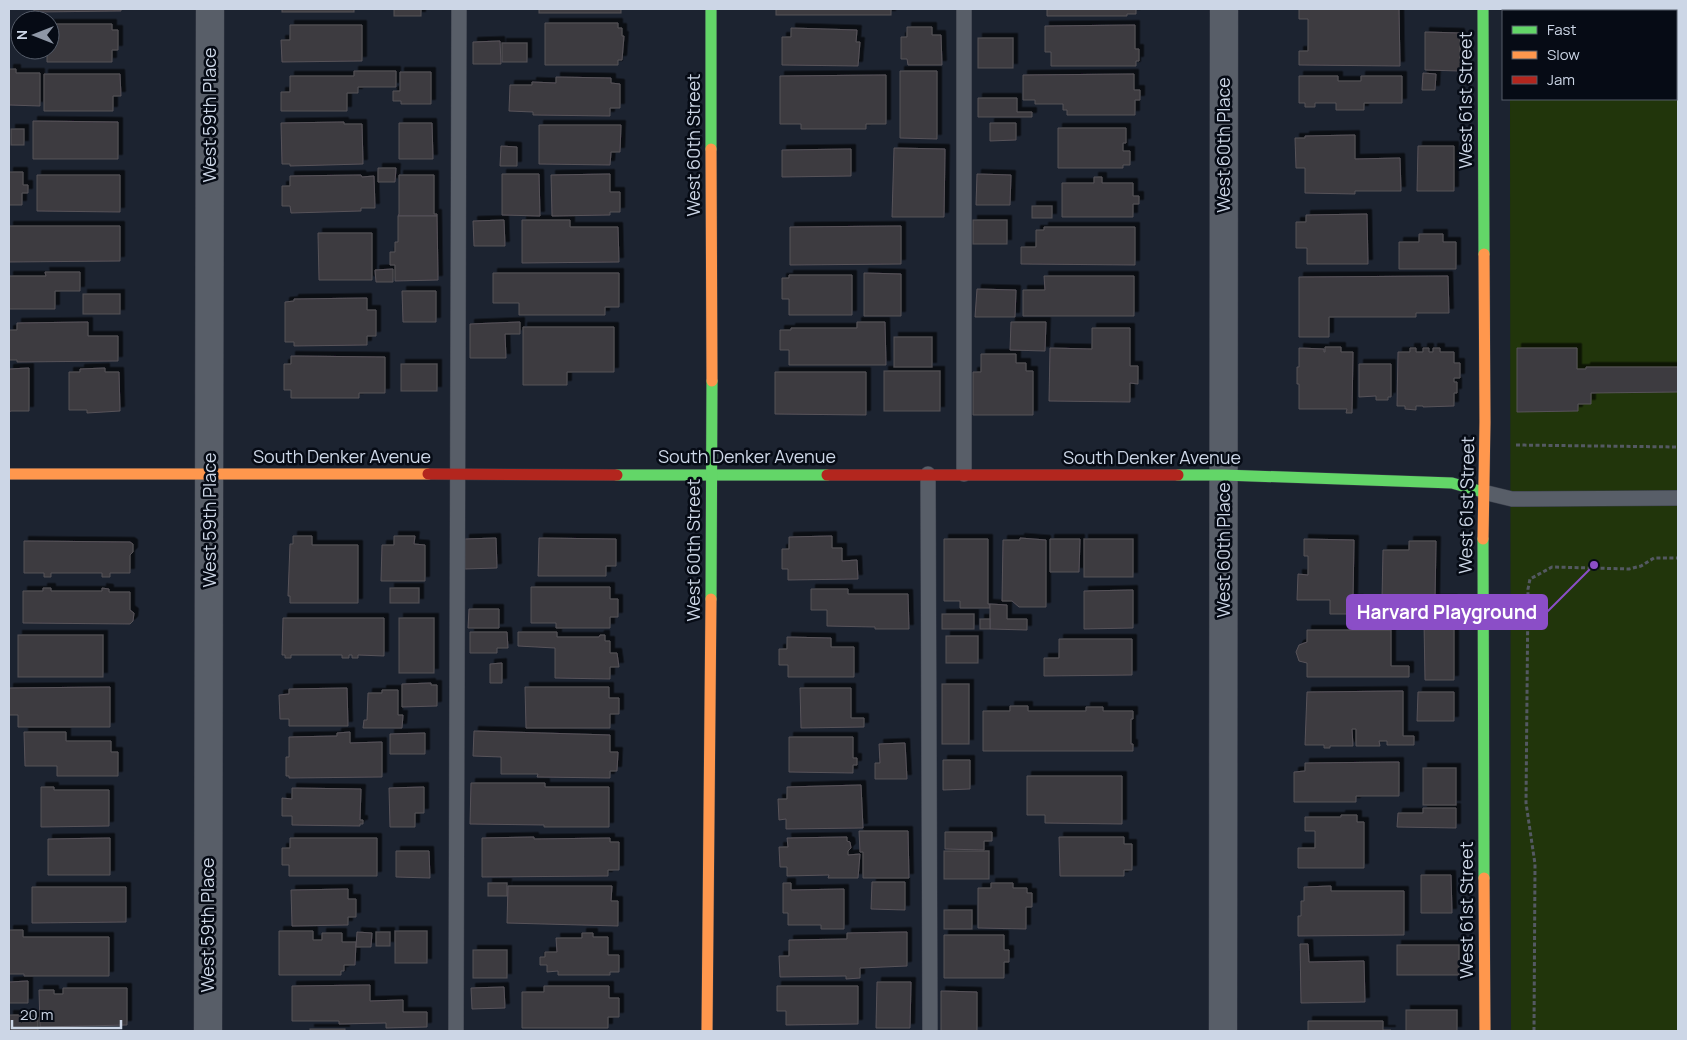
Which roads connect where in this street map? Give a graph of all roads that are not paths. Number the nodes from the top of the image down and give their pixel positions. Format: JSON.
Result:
{"nodes":[{"id":1,"x":210,"y":9,"type":"edge"},
{"id":2,"x":459,"y":9,"type":"edge"},
{"id":3,"x":711,"y":9,"type":"edge"},
{"id":4,"x":964,"y":9,"type":"edge"},
{"id":5,"x":1224,"y":9,"type":"edge"},
{"id":6,"x":1483,"y":9,"type":"edge"},
{"id":7,"x":9,"y":474,"type":"edge"},
{"id":8,"x":210,"y":474,"type":"junction"},
{"id":9,"x":457,"y":474,"type":"junction"},
{"id":10,"x":712,"y":474,"type":"junction"},
{"id":11,"x":928,"y":474,"type":"junction"},
{"id":12,"x":964,"y":474,"type":"junction"},
{"id":13,"x":1224,"y":475,"type":"junction"},
{"id":14,"x":1483,"y":492,"type":"junction"},
{"id":15,"x":1678,"y":498,"type":"edge"},
{"id":16,"x":208,"y":1031,"type":"edge"},
{"id":17,"x":456,"y":1031,"type":"edge"},
{"id":18,"x":707,"y":1031,"type":"edge"},
{"id":19,"x":930,"y":1031,"type":"edge"},
{"id":20,"x":1223,"y":1031,"type":"edge"},
{"id":21,"x":1485,"y":1031,"type":"edge"}],
"edges":[{"from":1,"to":8,"type":"street","name":"West 59th Place"},
{"from":2,"to":9,"type":"lane"},
{"from":3,"to":10,"type":"street","name":"West 60th Street"},
{"from":4,"to":12,"type":"lane"},
{"from":5,"to":13,"type":"street","name":"West 60th Place"},
{"from":6,"to":14,"type":"street","name":"West 61st Street"},
{"from":7,"to":8,"type":"street","name":"South Denker Avenue"},
{"from":8,"to":9,"type":"street","name":"South Denker Avenue"},
{"from":8,"to":16,"type":"street","name":"West 59th Place"},
{"from":9,"to":10,"type":"street","name":"South Denker Avenue"},
{"from":9,"to":17,"type":"lane"},
{"from":10,"to":11,"type":"street","name":"South Denker Avenue"},
{"from":10,"to":18,"type":"street","name":"West 60th Street"},
{"from":11,"to":12,"type":"street","name":"South Denker Avenue"},
{"from":11,"to":19,"type":"lane"},
{"from":12,"to":13,"type":"street","name":"South Denker Avenue"},
{"from":13,"to":14,"type":"street","name":"South Denker Avenue"},
{"from":13,"to":20,"type":"street","name":"West 60th Place"},
{"from":14,"to":15,"type":"lane"},
{"from":14,"to":21,"type":"street","name":"West 61st Street"}]}
